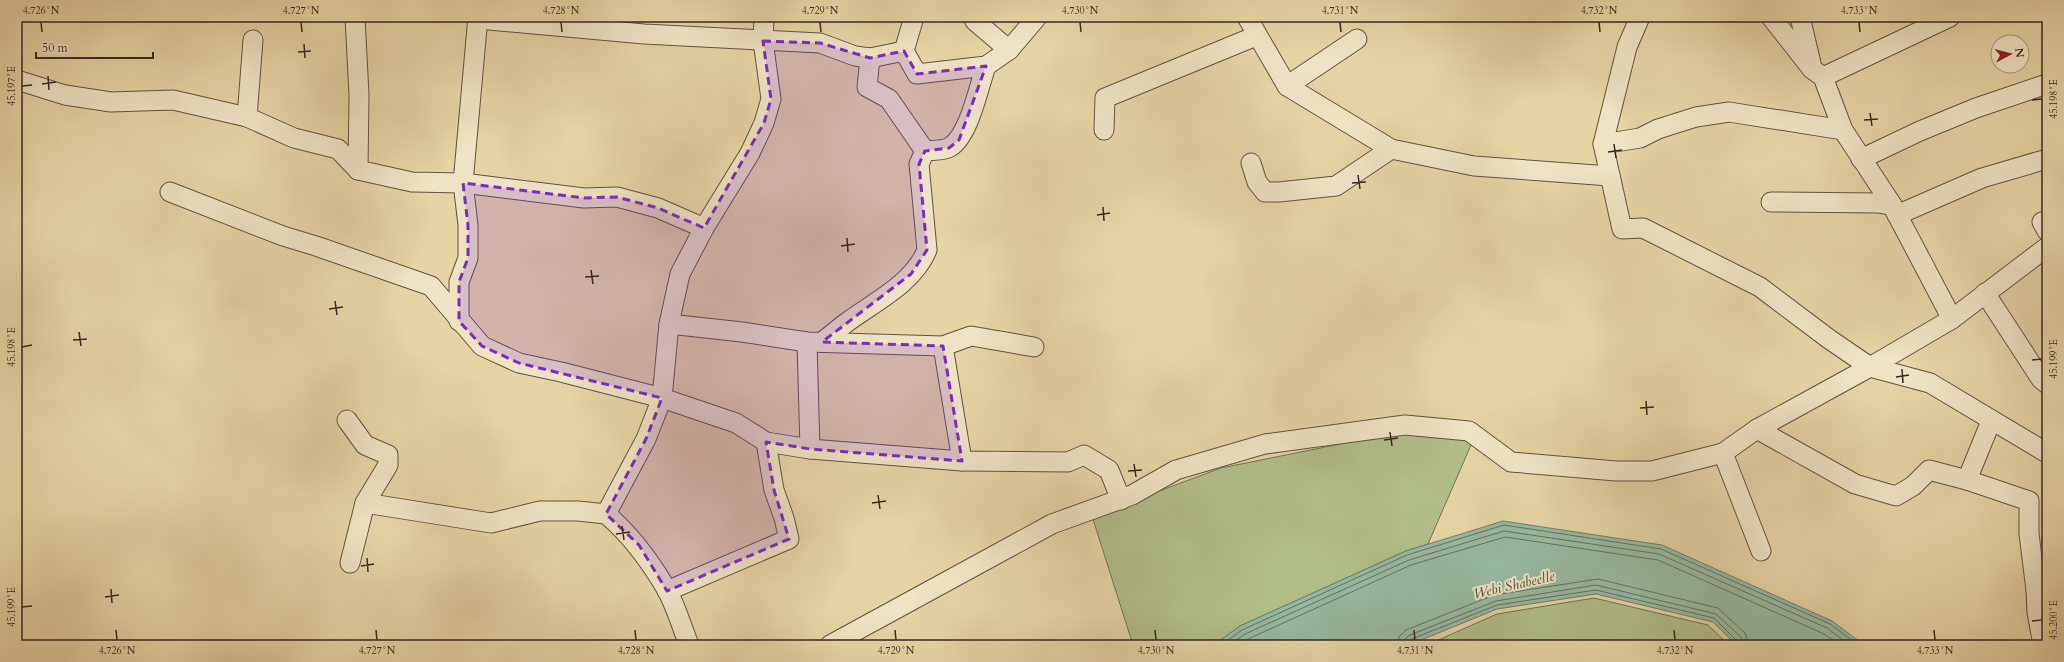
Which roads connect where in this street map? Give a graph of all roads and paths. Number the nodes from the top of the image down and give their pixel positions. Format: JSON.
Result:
{"nodes":[{"id":1,"x":354,"y":17,"type":"edge"},
{"id":2,"x":764,"y":17,"type":"edge"},
{"id":3,"x":914,"y":17,"type":"edge"},
{"id":4,"x":973,"y":17,"type":"edge"},
{"id":5,"x":1037,"y":17,"type":"edge"},
{"id":6,"x":1247,"y":17,"type":"edge"},
{"id":7,"x":1640,"y":17,"type":"edge"},
{"id":8,"x":1771,"y":17,"type":"edge"},
{"id":9,"x":1800,"y":17,"type":"edge"},
{"id":10,"x":1950,"y":17,"type":"edge"},
{"id":11,"x":478,"y":18,"type":"edge"},
{"id":12,"x":1256,"y":36,"type":"junction"},
{"id":13,"x":1357,"y":39,"type":"dead end"},
{"id":14,"x":253,"y":40,"type":"dead end"},
{"id":15,"x":763,"y":42,"type":"junction"},
{"id":16,"x":1009,"y":50,"type":"junction"},
{"id":17,"x":904,"y":52,"type":"junction"},
{"id":18,"x":870,"y":58,"type":"junction"},
{"id":19,"x":986,"y":66,"type":"junction"},
{"id":20,"x":1818,"y":73,"type":"junction"},
{"id":21,"x":17,"y":80,"type":"edge"},
{"id":22,"x":2047,"y":84,"type":"edge"},
{"id":23,"x":1287,"y":86,"type":"junction"},
{"id":24,"x":247,"y":117,"type":"junction"},
{"id":25,"x":1104,"y":130,"type":"dead end"},
{"id":26,"x":1843,"y":130,"type":"junction"},
{"id":27,"x":1603,"y":144,"type":"junction"},
{"id":28,"x":1391,"y":149,"type":"junction"},
{"id":29,"x":925,"y":151,"type":"junction"},
{"id":30,"x":2047,"y":158,"type":"edge"},
{"id":31,"x":1862,"y":159,"type":"junction"},
{"id":32,"x":1251,"y":163,"type":"dead end"},
{"id":33,"x":358,"y":170,"type":"junction"},
{"id":34,"x":1610,"y":176,"type":"junction"},
{"id":35,"x":463,"y":183,"type":"junction"},
{"id":36,"x":170,"y":192,"type":"dead end"},
{"id":37,"x":1771,"y":202,"type":"dead end"},
{"id":38,"x":1894,"y":210,"type":"junction"},
{"id":39,"x":704,"y":228,"type":"junction"},
{"id":40,"x":2047,"y":247,"type":"edge"},
{"id":41,"x":1985,"y":293,"type":"junction"},
{"id":42,"x":1952,"y":319,"type":"junction"},
{"id":43,"x":459,"y":321,"type":"junction"},
{"id":44,"x":669,"y":324,"type":"junction"},
{"id":45,"x":814,"y":342,"type":"junction"},
{"id":46,"x":943,"y":346,"type":"junction"},
{"id":47,"x":1034,"y":347,"type":"dead end"},
{"id":48,"x":1870,"y":367,"type":"junction"},
{"id":49,"x":2047,"y":384,"type":"edge"},
{"id":50,"x":662,"y":398,"type":"junction"},
{"id":51,"x":347,"y":420,"type":"dead end"},
{"id":52,"x":1991,"y":421,"type":"junction"},
{"id":53,"x":1757,"y":429,"type":"junction"},
{"id":54,"x":766,"y":442,"type":"junction"},
{"id":55,"x":810,"y":449,"type":"junction"},
{"id":56,"x":2047,"y":453,"type":"edge"},
{"id":57,"x":1723,"y":454,"type":"junction"},
{"id":58,"x":962,"y":461,"type":"junction"},
{"id":59,"x":1967,"y":480,"type":"junction"},
{"id":60,"x":1121,"y":500,"type":"junction"},
{"id":61,"x":365,"y":504,"type":"junction"},
{"id":62,"x":606,"y":514,"type":"junction"},
{"id":63,"x":1761,"y":551,"type":"dead end"},
{"id":64,"x":350,"y":564,"type":"dead end"},
{"id":65,"x":2041,"y":589,"type":"edge"},
{"id":66,"x":667,"y":591,"type":"junction"},
{"id":67,"x":689,"y":645,"type":"edge"},
{"id":68,"x":830,"y":645,"type":"edge"},
{"id":69,"x":2042,"y":645,"type":"edge"}],
"edges":[{"from":1,"to":33,"type":"street"},
{"from":2,"to":15,"type":"street"},
{"from":3,"to":17,"type":"street"},
{"from":4,"to":16,"type":"street"},
{"from":5,"to":16,"type":"street"},
{"from":6,"to":12,"type":"street"},
{"from":7,"to":27,"type":"street"},
{"from":8,"to":20,"type":"street"},
{"from":9,"to":20,"type":"street"},
{"from":10,"to":20,"type":"street"},
{"from":11,"to":15,"type":"street"},
{"from":11,"to":35,"type":"street"},
{"from":12,"to":23,"type":"street"},
{"from":12,"to":25,"type":"street"},
{"from":13,"to":23,"type":"street"},
{"from":14,"to":24,"type":"street"},
{"from":15,"to":18,"type":"street"},
{"from":15,"to":39,"type":"street"},
{"from":16,"to":19,"type":"street"},
{"from":17,"to":18,"type":"street"},
{"from":17,"to":19,"type":"street"},
{"from":18,"to":29,"type":"street"},
{"from":19,"to":29,"type":"street"},
{"from":20,"to":26,"type":"street"},
{"from":21,"to":24,"type":"street"},
{"from":22,"to":31,"type":"street"},
{"from":23,"to":28,"type":"street"},
{"from":24,"to":33,"type":"street"},
{"from":26,"to":27,"type":"street"},
{"from":26,"to":31,"type":"street"},
{"from":27,"to":34,"type":"street"},
{"from":28,"to":32,"type":"street"},
{"from":28,"to":34,"type":"street"},
{"from":29,"to":45,"type":"street"},
{"from":30,"to":38,"type":"street"},
{"from":31,"to":38,"type":"street"},
{"from":33,"to":35,"type":"street"},
{"from":34,"to":48,"type":"street"},
{"from":35,"to":39,"type":"street"},
{"from":35,"to":43,"type":"street"},
{"from":36,"to":43,"type":"street"},
{"from":37,"to":38,"type":"street"},
{"from":38,"to":42,"type":"street"},
{"from":39,"to":44,"type":"street"},
{"from":40,"to":41,"type":"street"},
{"from":41,"to":42,"type":"street"},
{"from":41,"to":49,"type":"street"},
{"from":42,"to":48,"type":"street"},
{"from":43,"to":50,"type":"street"},
{"from":44,"to":45,"type":"street"},
{"from":44,"to":50,"type":"street"},
{"from":45,"to":46,"type":"street"},
{"from":45,"to":55,"type":"street"},
{"from":46,"to":47,"type":"street"},
{"from":46,"to":58,"type":"street"},
{"from":48,"to":52,"type":"street"},
{"from":48,"to":53,"type":"street"},
{"from":50,"to":54,"type":"street"},
{"from":50,"to":62,"type":"street"},
{"from":51,"to":61,"type":"street"},
{"from":52,"to":56,"type":"street"},
{"from":52,"to":59,"type":"street"},
{"from":53,"to":57,"type":"street"},
{"from":53,"to":59,"type":"street"},
{"from":54,"to":55,"type":"street"},
{"from":54,"to":66,"type":"street"},
{"from":55,"to":58,"type":"street"},
{"from":57,"to":60,"type":"street"},
{"from":57,"to":63,"type":"street"},
{"from":58,"to":60,"type":"street"},
{"from":59,"to":65,"type":"street"},
{"from":60,"to":68,"type":"street"},
{"from":61,"to":62,"type":"street"},
{"from":61,"to":64,"type":"street"},
{"from":62,"to":66,"type":"street"},
{"from":65,"to":69,"type":"street"},
{"from":66,"to":67,"type":"street"}]}
